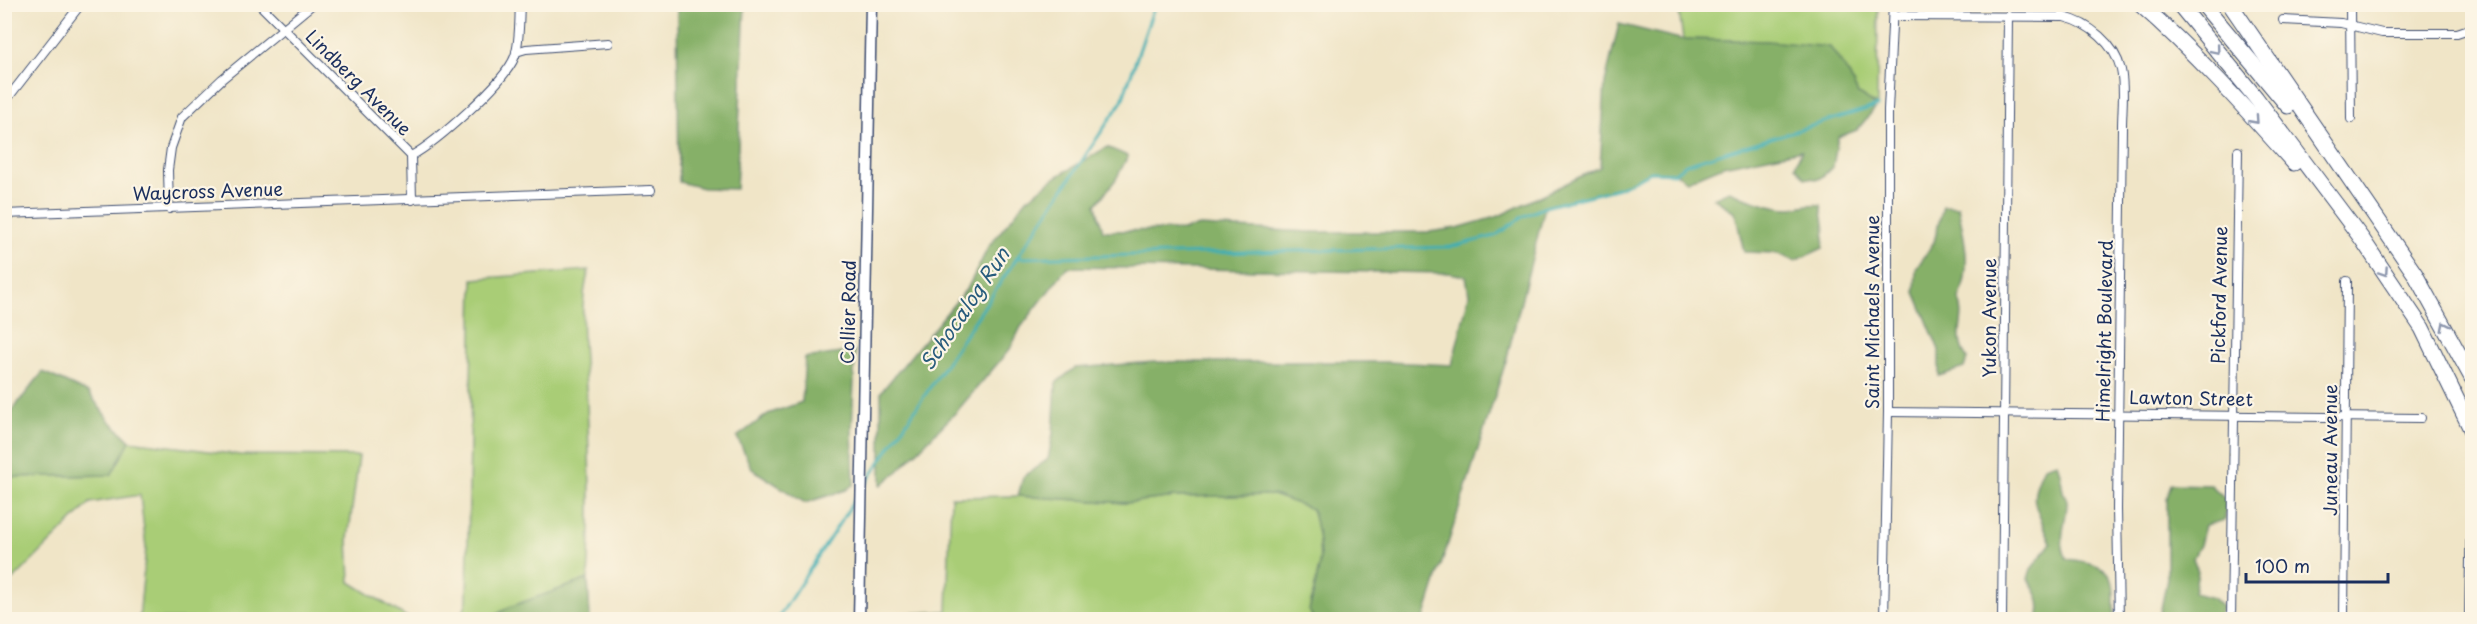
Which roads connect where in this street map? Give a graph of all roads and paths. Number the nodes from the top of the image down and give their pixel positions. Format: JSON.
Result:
{"nodes":[{"id":1,"x":81,"y":4,"type":"edge"},
{"id":2,"x":259,"y":4,"type":"edge"},
{"id":3,"x":313,"y":4,"type":"edge"},
{"id":4,"x":520,"y":4,"type":"edge"},
{"id":5,"x":871,"y":4,"type":"edge"},
{"id":6,"x":1893,"y":4,"type":"edge"},
{"id":7,"x":2140,"y":4,"type":"edge"},
{"id":8,"x":2179,"y":4,"type":"edge"},
{"id":9,"x":2203,"y":4,"type":"edge"},
{"id":10,"x":2230,"y":4,"type":"edge"},
{"id":11,"x":2350,"y":4,"type":"edge"},
{"id":12,"x":1893,"y":16,"type":"junction"},
{"id":13,"x":2008,"y":16,"type":"junction"},
{"id":14,"x":2283,"y":20,"type":"dead end"},
{"id":15,"x":2351,"y":26,"type":"junction"},
{"id":16,"x":2472,"y":28,"type":"edge"},
{"id":17,"x":284,"y":30,"type":"junction"},
{"id":18,"x":608,"y":43,"type":"dead end"},
{"id":19,"x":516,"y":52,"type":"junction"},
{"id":20,"x":4,"y":103,"type":"edge"},
{"id":21,"x":2351,"y":119,"type":"dead end"},
{"id":22,"x":2238,"y":151,"type":"dead end"},
{"id":23,"x":411,"y":156,"type":"junction"},
{"id":24,"x":2345,"y":172,"type":"junction"},
{"id":25,"x":651,"y":190,"type":"dead end"},
{"id":26,"x":412,"y":200,"type":"junction"},
{"id":27,"x":169,"y":209,"type":"junction"},
{"id":28,"x":4,"y":214,"type":"edge"},
{"id":29,"x":2362,"y":239,"type":"junction"},
{"id":30,"x":2347,"y":281,"type":"dead end"},
{"id":31,"x":2472,"y":378,"type":"edge"},
{"id":32,"x":1888,"y":412,"type":"junction"},
{"id":33,"x":2005,"y":412,"type":"junction"},
{"id":34,"x":2120,"y":413,"type":"junction"},
{"id":35,"x":2234,"y":415,"type":"junction"},
{"id":36,"x":2346,"y":416,"type":"junction"},
{"id":37,"x":2421,"y":418,"type":"dead end"},
{"id":38,"x":2472,"y":431,"type":"edge"},
{"id":39,"x":2470,"y":502,"type":"dead end"},
{"id":40,"x":859,"y":620,"type":"edge"},
{"id":41,"x":1884,"y":620,"type":"edge"},
{"id":42,"x":2002,"y":620,"type":"edge"},
{"id":43,"x":2119,"y":620,"type":"edge"},
{"id":44,"x":2231,"y":620,"type":"edge"},
{"id":45,"x":2344,"y":620,"type":"edge"},
{"id":46,"x":2469,"y":620,"type":"edge"}],
"edges":[{"from":1,"to":20,"type":"street"},
{"from":2,"to":17,"type":"street","name":"Lindberg Avenue"},
{"from":3,"to":17,"type":"street"},
{"from":4,"to":19,"type":"street"},
{"from":5,"to":40,"type":"street","name":"Collier Road"},
{"from":6,"to":12,"type":"street","name":"Saint Michaels Avenue"},
{"from":7,"to":29,"type":"highway","one_way":true},
{"from":8,"to":29,"type":"highway","one_way":true},
{"from":9,"to":24,"type":"highway"},
{"from":10,"to":24,"type":"highway"},
{"from":11,"to":15,"type":"street"},
{"from":12,"to":13,"type":"street"},
{"from":12,"to":32,"type":"street","name":"Saint Michaels Avenue"},
{"from":13,"to":33,"type":"street","name":"Yukon Avenue"},
{"from":13,"to":34,"type":"street","name":"Himelright Boulevard"},
{"from":14,"to":15,"type":"street"},
{"from":15,"to":16,"type":"street"},
{"from":15,"to":21,"type":"street"},
{"from":17,"to":23,"type":"street","name":"Lindberg Avenue"},
{"from":17,"to":27,"type":"street"},
{"from":18,"to":19,"type":"street"},
{"from":19,"to":23,"type":"street"},
{"from":22,"to":35,"type":"street","name":"Pickford Avenue"},
{"from":23,"to":26,"type":"street"},
{"from":31,"to":24,"type":"highway","one_way":true},
{"from":25,"to":26,"type":"street","name":"Waycross Avenue"},
{"from":26,"to":27,"type":"street","name":"Waycross Avenue"},
{"from":27,"to":28,"type":"street","name":"Waycross Avenue"},
{"from":29,"to":38,"type":"highway","one_way":true},
{"from":30,"to":36,"type":"street","name":"Juneau Avenue"},
{"from":32,"to":33,"type":"street","name":"Lawton Street"},
{"from":32,"to":41,"type":"street","name":"Saint Michaels Avenue"},
{"from":33,"to":34,"type":"street","name":"Lawton Street"},
{"from":33,"to":42,"type":"street","name":"Yukon Avenue"},
{"from":34,"to":35,"type":"street","name":"Lawton Street"},
{"from":34,"to":43,"type":"street","name":"Himelright Boulevard"},
{"from":35,"to":36,"type":"street","name":"Lawton Street"},
{"from":35,"to":44,"type":"street","name":"Pickford Avenue"},
{"from":36,"to":37,"type":"street","name":"Lawton Street"},
{"from":36,"to":45,"type":"street","name":"Juneau Avenue"},
{"from":39,"to":46,"type":"street"}]}
